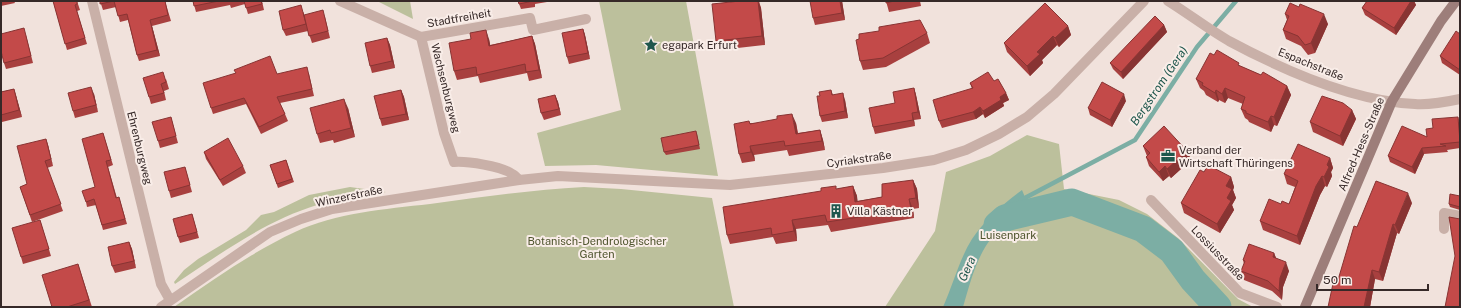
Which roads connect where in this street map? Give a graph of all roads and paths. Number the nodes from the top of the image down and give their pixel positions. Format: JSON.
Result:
{"nodes":[{"id":1,"x":92,"y":1,"type":"edge"},
{"id":2,"x":340,"y":1,"type":"edge"},
{"id":3,"x":1144,"y":1,"type":"edge"},
{"id":4,"x":1168,"y":1,"type":"edge"},
{"id":5,"x":1456,"y":1,"type":"edge"},
{"id":6,"x":586,"y":19,"type":"dead end"},
{"id":7,"x":421,"y":37,"type":"junction"},
{"id":8,"x":1460,"y":99,"type":"edge"},
{"id":9,"x":1392,"y":101,"type":"junction"},
{"id":10,"x":519,"y":180,"type":"junction"},
{"id":11,"x":1151,"y":200,"type":"dead end"},
{"id":12,"x":1460,"y":216,"type":"edge"},
{"id":13,"x":1444,"y":229,"type":"dead end"},
{"id":14,"x":170,"y":300,"type":"junction"},
{"id":15,"x":161,"y":307,"type":"edge"},
{"id":16,"x":1277,"y":307,"type":"edge"},
{"id":17,"x":1305,"y":307,"type":"edge"}],
"edges":[{"from":1,"to":14,"type":"street","name":"Ehrenburgweg"},
{"from":2,"to":7,"type":"street","name":"Wachsenburgweg"},
{"from":3,"to":10,"type":"street","name":"Cyriakstraße"},
{"from":4,"to":9,"type":"street","name":"Espachstraße"},
{"from":5,"to":9,"type":"main road","name":"Alfred-Hess-Straße"},
{"from":6,"to":7,"type":"street","name":"Stadtfreiheit"},
{"from":7,"to":10,"type":"street","name":"Wachsenburgweg"},
{"from":8,"to":9,"type":"street","name":"Espachstraße"},
{"from":9,"to":17,"type":"main road","name":"Alfred-Hess-Straße"},
{"from":10,"to":14,"type":"street","name":"Winzerstraße"},
{"from":11,"to":16,"type":"street","name":"Lossiusstraße"},
{"from":12,"to":13,"type":"street"},
{"from":14,"to":15,"type":"street","name":"Winzerstraße"}]}
